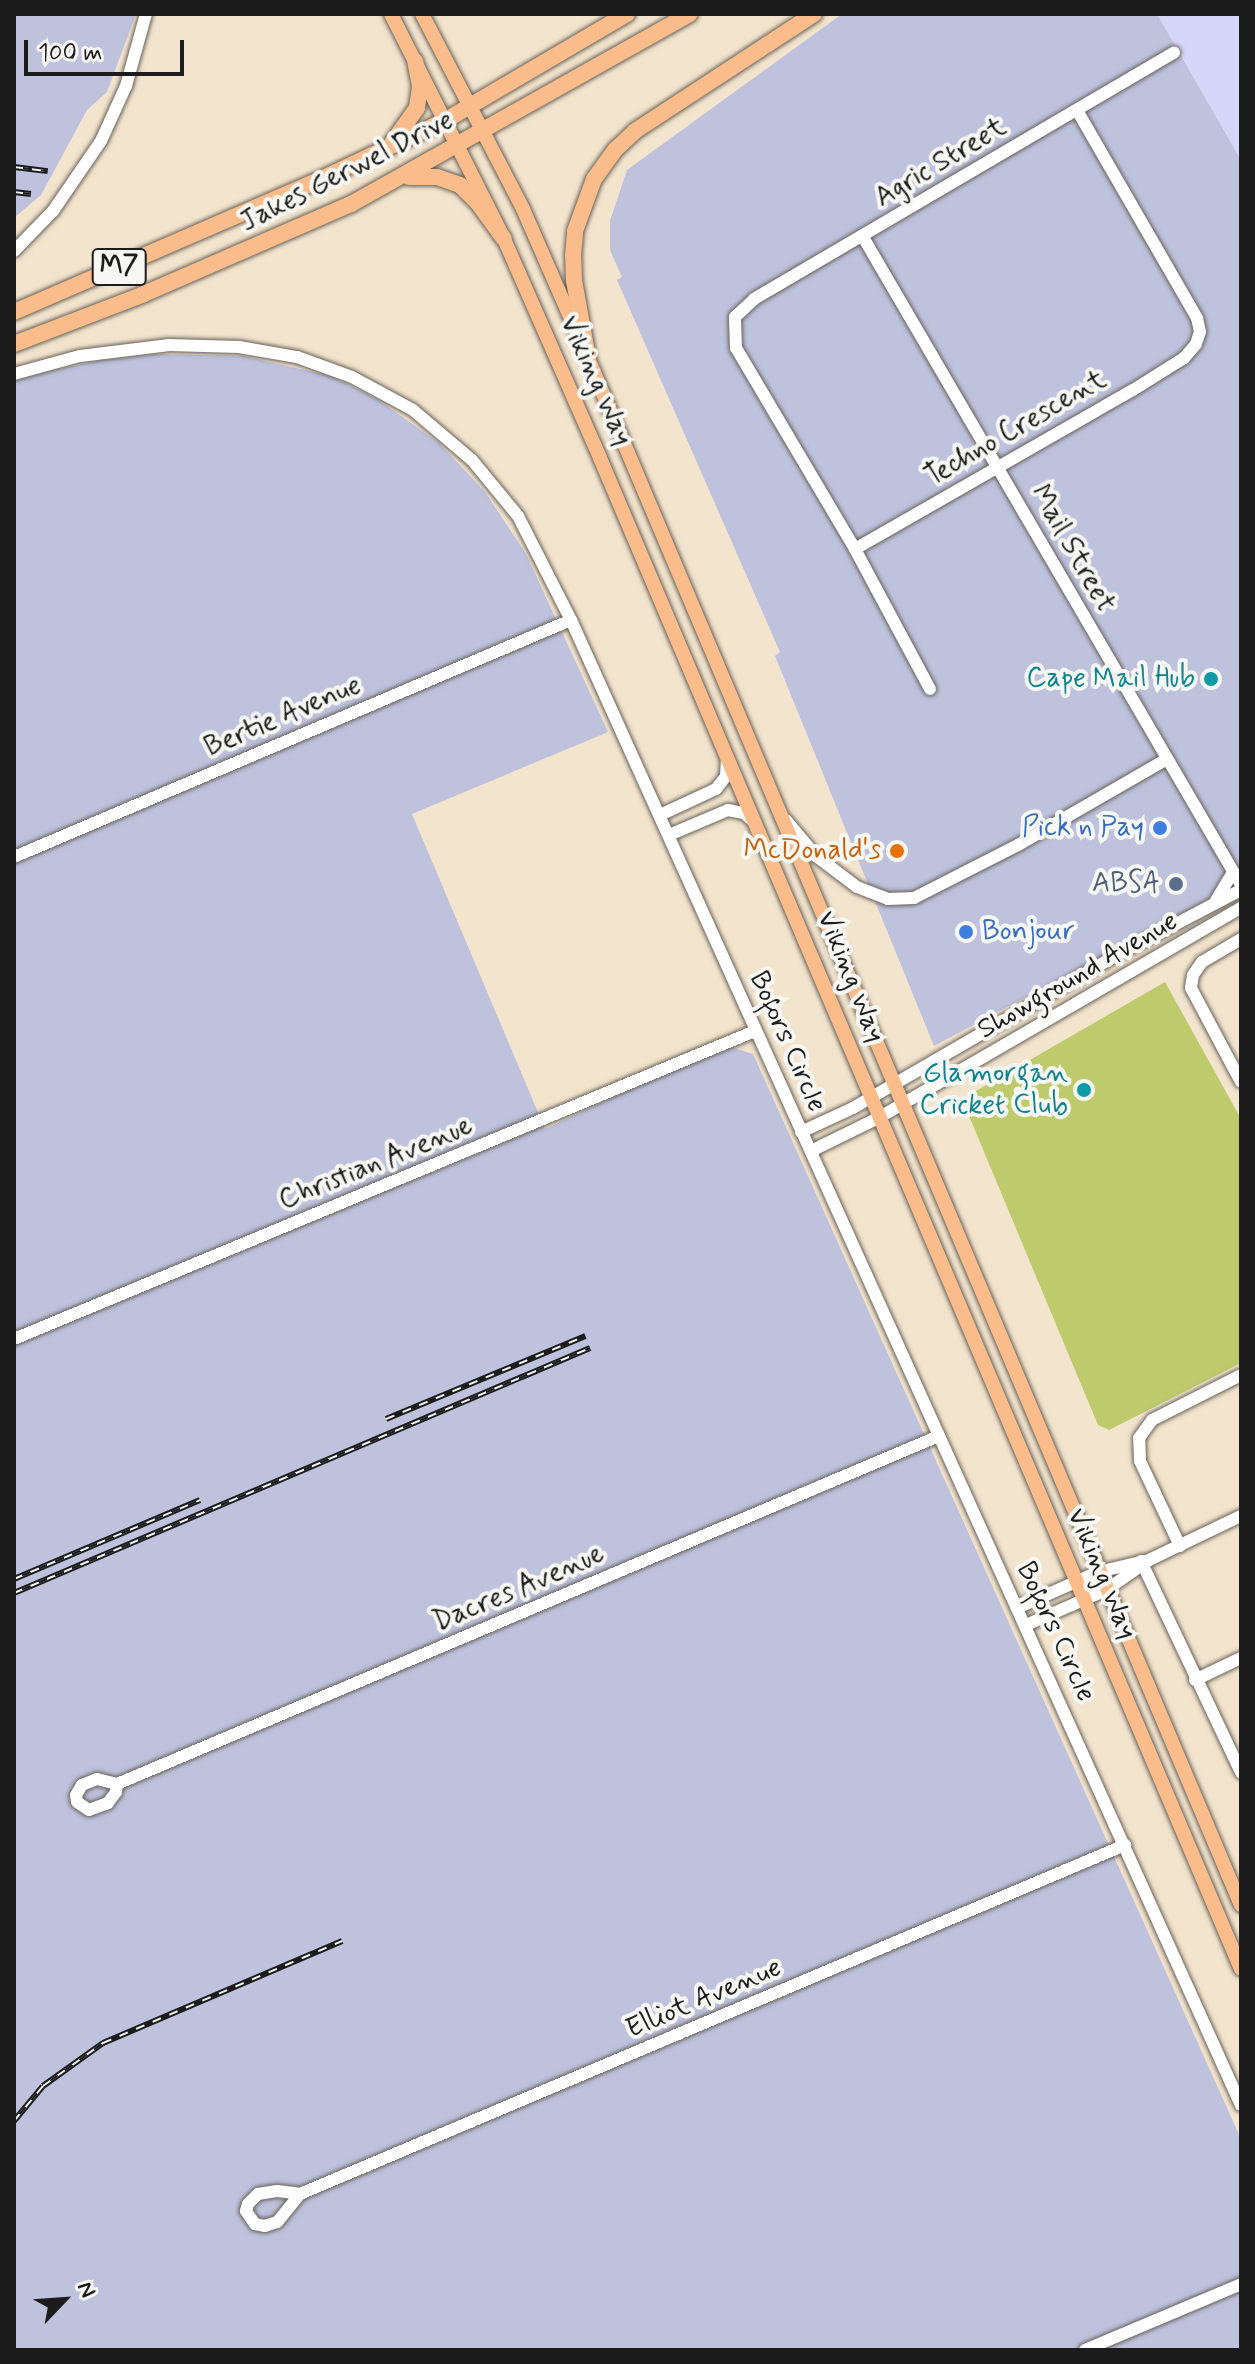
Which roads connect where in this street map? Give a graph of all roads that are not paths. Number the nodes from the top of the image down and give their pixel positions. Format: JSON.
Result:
{"nodes":[{"id":1,"x":146,"y":14,"type":"edge"},
{"id":2,"x":391,"y":14,"type":"edge"},
{"id":3,"x":422,"y":14,"type":"edge"},
{"id":4,"x":627,"y":14,"type":"edge"},
{"id":5,"x":689,"y":14,"type":"edge"},
{"id":6,"x":814,"y":14,"type":"edge"},
{"id":7,"x":1174,"y":53,"type":"dead end"},
{"id":8,"x":415,"y":61,"type":"junction"},
{"id":9,"x":473,"y":107,"type":"junction"},
{"id":10,"x":1077,"y":110,"type":"junction"},
{"id":11,"x":446,"y":120,"type":"junction"},
{"id":12,"x":485,"y":131,"type":"junction"},
{"id":13,"x":459,"y":146,"type":"junction"},
{"id":14,"x":385,"y":150,"type":"junction"},
{"id":15,"x":401,"y":178,"type":"junction"},
{"id":16,"x":863,"y":237,"type":"junction"},
{"id":17,"x":504,"y":239,"type":"junction"},
{"id":18,"x":14,"y":251,"type":"edge"},
{"id":19,"x":14,"y":312,"type":"edge"},
{"id":20,"x":14,"y":344,"type":"edge"},
{"id":21,"x":588,"y":358,"type":"junction"},
{"id":22,"x":14,"y":374,"type":"edge"},
{"id":23,"x":996,"y":468,"type":"junction"},
{"id":24,"x":855,"y":549,"type":"junction"},
{"id":25,"x":571,"y":620,"type":"junction"},
{"id":26,"x":930,"y":689,"type":"dead end"},
{"id":27,"x":726,"y":747,"type":"junction"},
{"id":28,"x":1165,"y":760,"type":"junction"},
{"id":29,"x":774,"y":805,"type":"junction"},
{"id":30,"x":660,"y":815,"type":"junction"},
{"id":31,"x":669,"y":835,"type":"junction"},
{"id":32,"x":763,"y":835,"type":"junction"},
{"id":33,"x":14,"y":857,"type":"edge"},
{"id":34,"x":1233,"y":872,"type":"junction"},
{"id":35,"x":1241,"y":888,"type":"edge"},
{"id":36,"x":1213,"y":905,"type":"junction"},
{"id":37,"x":1241,"y":908,"type":"edge"},
{"id":38,"x":1241,"y":939,"type":"edge"},
{"id":39,"x":755,"y":1031,"type":"junction"},
{"id":40,"x":1240,"y":1077,"type":"edge"},
{"id":41,"x":892,"y":1084,"type":"junction"},
{"id":42,"x":871,"y":1097,"type":"junction"},
{"id":43,"x":901,"y":1105,"type":"junction"},
{"id":44,"x":880,"y":1117,"type":"junction"},
{"id":45,"x":801,"y":1132,"type":"junction"},
{"id":46,"x":811,"y":1151,"type":"junction"},
{"id":47,"x":14,"y":1339,"type":"edge"},
{"id":48,"x":1241,"y":1375,"type":"edge"},
{"id":49,"x":939,"y":1436,"type":"junction"},
{"id":50,"x":1241,"y":1516,"type":"edge"},
{"id":51,"x":1180,"y":1546,"type":"junction"},
{"id":52,"x":1144,"y":1562,"type":"junction"},
{"id":53,"x":1098,"y":1572,"type":"junction"},
{"id":54,"x":1076,"y":1582,"type":"junction"},
{"id":55,"x":1106,"y":1590,"type":"junction"},
{"id":56,"x":1084,"y":1600,"type":"junction"},
{"id":57,"x":1017,"y":1608,"type":"junction"},
{"id":58,"x":1054,"y":1612,"type":"junction"},
{"id":59,"x":1026,"y":1625,"type":"junction"},
{"id":60,"x":1039,"y":1653,"type":"junction"},
{"id":61,"x":1241,"y":1658,"type":"edge"},
{"id":62,"x":1195,"y":1680,"type":"junction"},
{"id":63,"x":1241,"y":1773,"type":"edge"},
{"id":64,"x":117,"y":1784,"type":"dead end"},
{"id":65,"x":1125,"y":1845,"type":"junction"},
{"id":66,"x":1241,"y":1905,"type":"edge"},
{"id":67,"x":1241,"y":1969,"type":"edge"},
{"id":68,"x":1241,"y":2105,"type":"edge"},
{"id":69,"x":300,"y":2194,"type":"dead end"},
{"id":70,"x":1241,"y":2284,"type":"edge"},
{"id":71,"x":1085,"y":2350,"type":"edge"}],
"edges":[{"from":1,"to":18,"type":"street"},
{"from":2,"to":8,"type":"main road","name":"Viking Way"},
{"from":3,"to":9,"type":"main road","name":"Viking Way"},
{"from":4,"to":9,"type":"highway","name":"Jakes Gerwel Drive","number":"M7"},
{"from":5,"to":12,"type":"highway","name":"Jakes Gerwel Drive","number":"M7"},
{"from":6,"to":21,"type":"highway"},
{"from":7,"to":10,"type":"street","name":"Agric Street"},
{"from":8,"to":11,"type":"main road","name":"Viking Way"},
{"from":8,"to":14,"type":"highway"},
{"from":9,"to":11,"type":"highway","name":"Jakes Gerwel Drive","number":"M7"},
{"from":9,"to":12,"type":"main road","name":"Viking Way"},
{"from":10,"to":16,"type":"street","name":"Agric Street"},
{"from":10,"to":23,"type":"street","name":"Techno Crescent"},
{"from":11,"to":13,"type":"main road","name":"Viking Way"},
{"from":11,"to":14,"type":"highway","name":"Jakes Gerwel Drive","number":"M7"},
{"from":12,"to":13,"type":"highway","name":"Jakes Gerwel Drive","number":"M7"},
{"from":12,"to":21,"type":"main road","name":"Viking Way"},
{"from":13,"to":15,"type":"highway","name":"Jakes Gerwel Drive","number":"M7"},
{"from":13,"to":17,"type":"main road","name":"Viking Way"},
{"from":14,"to":19,"type":"highway","name":"Jakes Gerwel Drive","number":"M7"},
{"from":15,"to":17,"type":"highway"},
{"from":15,"to":20,"type":"highway","name":"Jakes Gerwel Drive","number":"M7"},
{"from":16,"to":23,"type":"street","name":"Mail Street"},
{"from":16,"to":24,"type":"street","name":"Agric Street"},
{"from":17,"to":27,"type":"main road","name":"Viking Way"},
{"from":21,"to":29,"type":"main road","name":"Viking Way"},
{"from":22,"to":25,"type":"street","name":"Bofors Circle"},
{"from":23,"to":24,"type":"street","name":"Techno Crescent"},
{"from":23,"to":28,"type":"street","name":"Mail Street"},
{"from":24,"to":26,"type":"street"},
{"from":25,"to":30,"type":"street","name":"Bofors Circle"},
{"from":25,"to":33,"type":"street","name":"Bertie Avenue"},
{"from":27,"to":30,"type":"street"},
{"from":27,"to":32,"type":"main road","name":"Viking Way"},
{"from":28,"to":29,"type":"street"},
{"from":28,"to":34,"type":"street","name":"Mail Street"},
{"from":29,"to":41,"type":"main road","name":"Viking Way"},
{"from":30,"to":31,"type":"street","name":"Bofors Circle"},
{"from":31,"to":32,"type":"street"},
{"from":31,"to":39,"type":"street","name":"Bofors Circle"},
{"from":32,"to":42,"type":"main road","name":"Viking Way"},
{"from":34,"to":35,"type":"street","name":"Mail Street"},
{"from":34,"to":36,"type":"street"},
{"from":35,"to":36,"type":"street","name":"Showground Avenue"},
{"from":36,"to":41,"type":"street","name":"Showground Avenue"},
{"from":37,"to":43,"type":"street","name":"Showground Avenue"},
{"from":38,"to":40,"type":"street"},
{"from":39,"to":45,"type":"street","name":"Bofors Circle"},
{"from":39,"to":47,"type":"street","name":"Christian Avenue"},
{"from":41,"to":42,"type":"street","name":"Showground Avenue"},
{"from":41,"to":43,"type":"main road","name":"Viking Way"},
{"from":42,"to":44,"type":"main road","name":"Viking Way"},
{"from":42,"to":45,"type":"street","name":"Showground Avenue"},
{"from":43,"to":44,"type":"street","name":"Showground Avenue"},
{"from":43,"to":53,"type":"main road","name":"Viking Way"},
{"from":44,"to":46,"type":"street","name":"Showground Avenue"},
{"from":44,"to":54,"type":"main road","name":"Viking Way"},
{"from":45,"to":46,"type":"street","name":"Bofors Circle"},
{"from":46,"to":49,"type":"street","name":"Bofors Circle"},
{"from":48,"to":51,"type":"street"},
{"from":49,"to":57,"type":"street","name":"Bofors Circle"},
{"from":49,"to":64,"type":"street","name":"Dacres Avenue"},
{"from":50,"to":51,"type":"street"},
{"from":51,"to":52,"type":"street"},
{"from":52,"to":53,"type":"street"},
{"from":52,"to":55,"type":"street"},
{"from":52,"to":62,"type":"street"},
{"from":53,"to":54,"type":"street"},
{"from":53,"to":55,"type":"main road","name":"Viking Way"},
{"from":54,"to":56,"type":"main road","name":"Viking Way"},
{"from":54,"to":57,"type":"street"},
{"from":55,"to":56,"type":"street"},
{"from":55,"to":66,"type":"main road","name":"Viking Way"},
{"from":56,"to":58,"type":"street"},
{"from":56,"to":67,"type":"main road","name":"Viking Way"},
{"from":57,"to":59,"type":"street","name":"Bofors Circle"},
{"from":58,"to":59,"type":"street"},
{"from":58,"to":60,"type":"street"},
{"from":59,"to":60,"type":"street","name":"Bofors Circle"},
{"from":60,"to":65,"type":"street","name":"Bofors Circle"},
{"from":61,"to":62,"type":"street"},
{"from":62,"to":63,"type":"street"},
{"from":65,"to":68,"type":"street","name":"Bofors Circle"},
{"from":65,"to":69,"type":"street","name":"Elliot Avenue"},
{"from":70,"to":71,"type":"street"}]}
